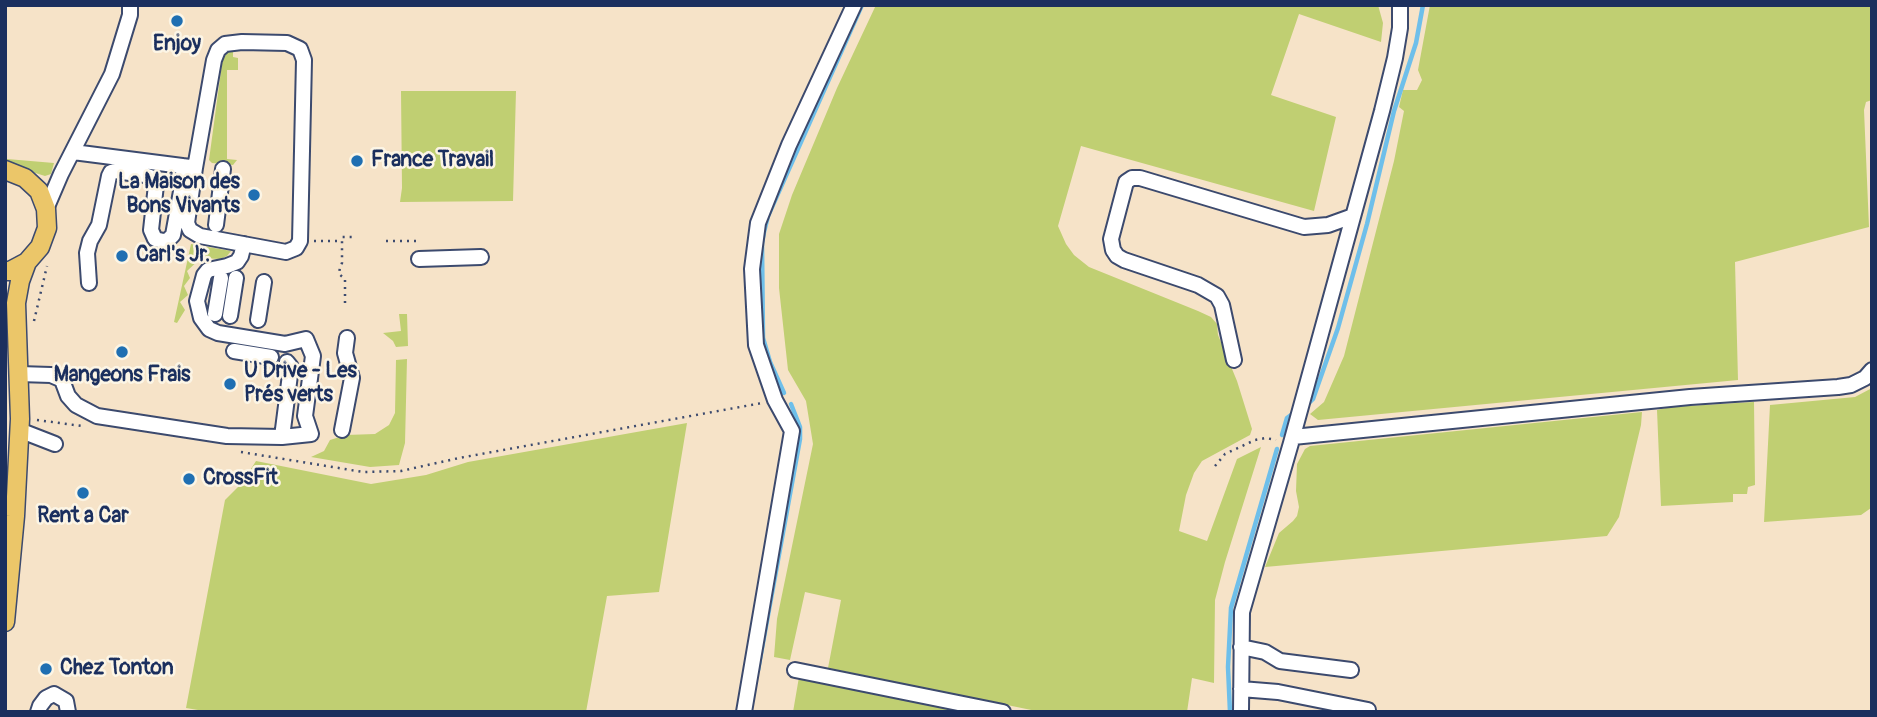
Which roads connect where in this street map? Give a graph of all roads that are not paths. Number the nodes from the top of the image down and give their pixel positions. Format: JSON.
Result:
{"nodes":[{"id":1,"x":130,"y":5,"type":"edge"},
{"id":2,"x":854,"y":5,"type":"edge"},
{"id":3,"x":1400,"y":5,"type":"edge"},
{"id":4,"x":73,"y":152,"type":"junction"},
{"id":5,"x":189,"y":167,"type":"junction"},
{"id":6,"x":6,"y":169,"type":"edge"},
{"id":7,"x":223,"y":169,"type":"dead end"},
{"id":8,"x":46,"y":209,"type":"junction"},
{"id":9,"x":1353,"y":216,"type":"junction"},
{"id":10,"x":216,"y":225,"type":"dead end"},
{"id":11,"x":244,"y":244,"type":"junction"},
{"id":12,"x":481,"y":257,"type":"dead end"},
{"id":13,"x":419,"y":259,"type":"dead end"},
{"id":14,"x":27,"y":262,"type":"junction"},
{"id":15,"x":5,"y":271,"type":"edge"},
{"id":16,"x":228,"y":278,"type":"dead end"},
{"id":17,"x":264,"y":282,"type":"dead end"},
{"id":18,"x":89,"y":283,"type":"dead end"},
{"id":19,"x":223,"y":315,"type":"dead end"},
{"id":20,"x":258,"y":320,"type":"dead end"},
{"id":21,"x":347,"y":338,"type":"dead end"},
{"id":22,"x":234,"y":351,"type":"dead end"},
{"id":23,"x":271,"y":357,"type":"dead end"},
{"id":24,"x":1234,"y":360,"type":"dead end"},
{"id":25,"x":287,"y":362,"type":"dead end"},
{"id":26,"x":1872,"y":370,"type":"edge"},
{"id":27,"x":19,"y":374,"type":"junction"},
{"id":28,"x":19,"y":425,"type":"junction"},
{"id":29,"x":342,"y":430,"type":"dead end"},
{"id":30,"x":282,"y":437,"type":"junction"},
{"id":31,"x":1292,"y":440,"type":"junction"},
{"id":32,"x":55,"y":444,"type":"dead end"},
{"id":33,"x":5,"y":622,"type":"edge"},
{"id":34,"x":1241,"y":647,"type":"junction"},
{"id":35,"x":795,"y":670,"type":"dead end"},
{"id":36,"x":1351,"y":670,"type":"dead end"},
{"id":37,"x":1241,"y":689,"type":"junction"},
{"id":38,"x":1368,"y":710,"type":"edge"},
{"id":39,"x":38,"y":712,"type":"edge"},
{"id":40,"x":68,"y":712,"type":"edge"},
{"id":41,"x":744,"y":712,"type":"edge"},
{"id":42,"x":1003,"y":712,"type":"edge"},
{"id":43,"x":1241,"y":712,"type":"edge"}],
"edges":[{"from":1,"to":4,"type":"street"},
{"from":2,"to":41,"type":"street"},
{"from":3,"to":9,"type":"street"},
{"from":4,"to":5,"type":"street"},
{"from":4,"to":8,"type":"street"},
{"from":5,"to":11,"type":"street"},
{"from":5,"to":11,"type":"street"},
{"from":5,"to":18,"type":"street"},
{"from":6,"to":8,"type":"main road"},
{"from":7,"to":10,"type":"street"},
{"from":8,"to":14,"type":"main road"},
{"from":9,"to":24,"type":"street"},
{"from":9,"to":31,"type":"street"},
{"from":11,"to":30,"type":"street"},
{"from":12,"to":13,"type":"street"},
{"from":14,"to":15,"type":"main road"},
{"from":14,"to":27,"type":"main road"},
{"from":16,"to":19,"type":"street"},
{"from":17,"to":20,"type":"street"},
{"from":21,"to":29,"type":"street"},
{"from":22,"to":23,"type":"street"},
{"from":25,"to":30,"type":"street"},
{"from":26,"to":31,"type":"street"},
{"from":27,"to":28,"type":"main road"},
{"from":27,"to":30,"type":"street"},
{"from":28,"to":32,"type":"street"},
{"from":28,"to":33,"type":"main road"},
{"from":31,"to":34,"type":"street"},
{"from":34,"to":36,"type":"street"},
{"from":34,"to":37,"type":"street"},
{"from":35,"to":42,"type":"street"},
{"from":37,"to":38,"type":"street"},
{"from":37,"to":43,"type":"street"},
{"from":39,"to":40,"type":"street"}]}
